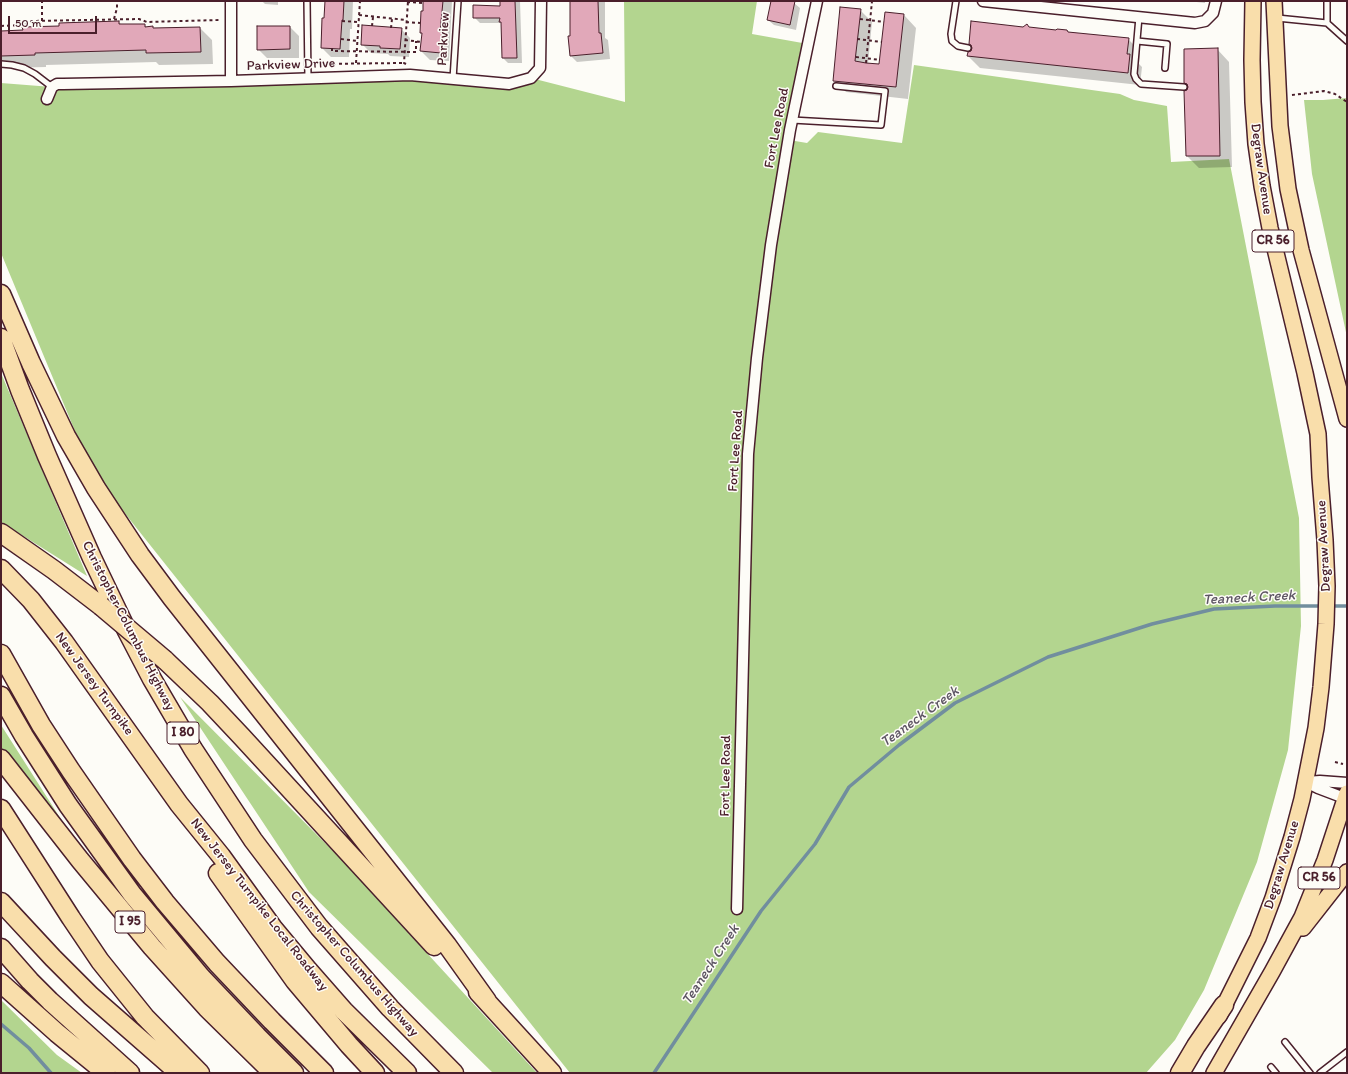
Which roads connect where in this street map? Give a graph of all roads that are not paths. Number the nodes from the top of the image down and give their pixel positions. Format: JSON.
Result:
{"nodes":[{"id":1,"x":232,"y":1,"type":"edge"},
{"id":2,"x":307,"y":1,"type":"edge"},
{"id":3,"x":458,"y":1,"type":"edge"},
{"id":4,"x":542,"y":1,"type":"edge"},
{"id":5,"x":817,"y":1,"type":"edge"},
{"id":6,"x":956,"y":1,"type":"edge"},
{"id":7,"x":983,"y":1,"type":"edge"},
{"id":8,"x":1216,"y":1,"type":"edge"},
{"id":9,"x":1252,"y":1,"type":"edge"},
{"id":10,"x":1274,"y":1,"type":"edge"},
{"id":11,"x":1327,"y":1,"type":"edge"},
{"id":12,"x":1139,"y":17,"type":"junction"},
{"id":13,"x":1275,"y":18,"type":"junction"},
{"id":14,"x":1327,"y":23,"type":"junction"},
{"id":15,"x":1137,"y":41,"type":"junction"},
{"id":16,"x":1347,"y":41,"type":"edge"},
{"id":17,"x":968,"y":48,"type":"dead end"},
{"id":18,"x":1,"y":64,"type":"edge"},
{"id":19,"x":1165,"y":68,"type":"dead end"},
{"id":20,"x":308,"y":79,"type":"junction"},
{"id":21,"x":453,"y":79,"type":"junction"},
{"id":22,"x":231,"y":81,"type":"junction"},
{"id":23,"x":836,"y":86,"type":"dead end"},
{"id":24,"x":52,"y":87,"type":"junction"},
{"id":25,"x":1184,"y":87,"type":"dead end"},
{"id":26,"x":47,"y":99,"type":"dead end"},
{"id":27,"x":792,"y":120,"type":"junction"},
{"id":28,"x":1,"y":294,"type":"edge"},
{"id":29,"x":1,"y":338,"type":"edge"},
{"id":30,"x":1347,"y":419,"type":"edge"},
{"id":31,"x":1,"y":533,"type":"edge"},
{"id":32,"x":1,"y":569,"type":"edge"},
{"id":33,"x":1,"y":654,"type":"edge"},
{"id":34,"x":1,"y":696,"type":"edge"},
{"id":35,"x":1,"y":759,"type":"edge"},
{"id":36,"x":1306,"y":782,"type":"junction"},
{"id":37,"x":1347,"y":783,"type":"edge"},
{"id":38,"x":1346,"y":797,"type":"edge"},
{"id":39,"x":179,"y":804,"type":"junction"},
{"id":40,"x":1,"y":809,"type":"edge"},
{"id":41,"x":1347,"y":872,"type":"edge"},
{"id":42,"x":1,"y":902,"type":"edge"},
{"id":43,"x":737,"y":909,"type":"dead end"},
{"id":44,"x":1,"y":948,"type":"edge"},
{"id":45,"x":1282,"y":954,"type":"junction"},
{"id":46,"x":1,"y":983,"type":"edge"},
{"id":47,"x":487,"y":1001,"type":"junction"},
{"id":48,"x":1224,"y":1005,"type":"junction"},
{"id":49,"x":1285,"y":1042,"type":"dead end"},
{"id":50,"x":1347,"y":1052,"type":"edge"},
{"id":51,"x":1271,"y":1067,"type":"dead end"},
{"id":52,"x":106,"y":1073,"type":"edge"},
{"id":53,"x":130,"y":1073,"type":"edge"},
{"id":54,"x":179,"y":1073,"type":"edge"},
{"id":55,"x":200,"y":1073,"type":"edge"},
{"id":56,"x":273,"y":1073,"type":"edge"},
{"id":57,"x":294,"y":1073,"type":"edge"},
{"id":58,"x":324,"y":1073,"type":"edge"},
{"id":59,"x":375,"y":1073,"type":"edge"},
{"id":60,"x":407,"y":1073,"type":"edge"},
{"id":61,"x":454,"y":1073,"type":"edge"},
{"id":62,"x":552,"y":1073,"type":"edge"},
{"id":63,"x":1180,"y":1073,"type":"edge"},
{"id":64,"x":1188,"y":1073,"type":"edge"},
{"id":65,"x":1214,"y":1073,"type":"edge"},
{"id":66,"x":1276,"y":1073,"type":"edge"},
{"id":67,"x":1310,"y":1073,"type":"edge"},
{"id":68,"x":1320,"y":1073,"type":"edge"}],
"edges":[{"from":1,"to":22,"type":"street"},
{"from":2,"to":20,"type":"lane"},
{"from":3,"to":21,"type":"lane","name":"Parkview"},
{"from":4,"to":21,"type":"street","name":"Parkview Drive"},
{"from":5,"to":27,"type":"street","name":"Fort Lee Road"},
{"from":6,"to":17,"type":"lane"},
{"from":7,"to":12,"type":"street"},
{"from":8,"to":12,"type":"street"},
{"from":9,"to":36,"type":"main road","name":"Degraw Avenue","number":"CR 56"},
{"from":10,"to":13,"type":"main road","name":"Degraw Avenue","number":"CR 56"},
{"from":11,"to":14,"type":"lane"},
{"from":12,"to":15,"type":"lane"},
{"from":13,"to":14,"type":"lane"},
{"from":13,"to":30,"type":"main road","name":"Degraw Avenue","number":"CR 56"},
{"from":14,"to":16,"type":"lane"},
{"from":15,"to":19,"type":"lane"},
{"from":15,"to":25,"type":"lane"},
{"from":18,"to":24,"type":"lane"},
{"from":20,"to":21,"type":"street","name":"Parkview Drive"},
{"from":20,"to":22,"type":"street","name":"Parkview Drive"},
{"from":22,"to":24,"type":"street","name":"Parkview Drive"},
{"from":23,"to":27,"type":"lane"},
{"from":24,"to":26,"type":"street"},
{"from":27,"to":43,"type":"street","name":"Fort Lee Road"},
{"from":28,"to":47,"type":"highway"},
{"from":29,"to":61,"type":"highway","name":"Christopher Columbus Highway","number":"I 80"},
{"from":31,"to":47,"type":"highway","bridge":true},
{"from":32,"to":39,"type":"highway","name":"New Jersey Turnpike"},
{"from":33,"to":58,"type":"highway"},
{"from":34,"to":57,"type":"highway"},
{"from":35,"to":56,"type":"highway","number":"I 95"},
{"from":36,"to":37,"type":"street"},
{"from":36,"to":38,"type":"street"},
{"from":36,"to":48,"type":"main road","name":"Degraw Avenue","number":"CR 56"},
{"from":38,"to":45,"type":"main road","number":"CR 56"},
{"from":39,"to":59,"type":"highway"},
{"from":39,"to":60,"type":"highway","name":"New Jersey Turnpike Local Roadway"},
{"from":40,"to":55,"type":"highway"},
{"from":41,"to":45,"type":"main road"},
{"from":42,"to":54,"type":"highway"},
{"from":44,"to":53,"type":"highway"},
{"from":45,"to":65,"type":"main road","number":"CR 56"},
{"from":46,"to":52,"type":"highway"},
{"from":47,"to":62,"type":"highway"},
{"from":48,"to":63,"type":"highway"},
{"from":48,"to":64,"type":"main road","name":"Degraw Avenue","number":"CR 56"},
{"from":49,"to":67,"type":"lane"},
{"from":50,"to":68,"type":"lane"},
{"from":51,"to":66,"type":"lane"}]}
